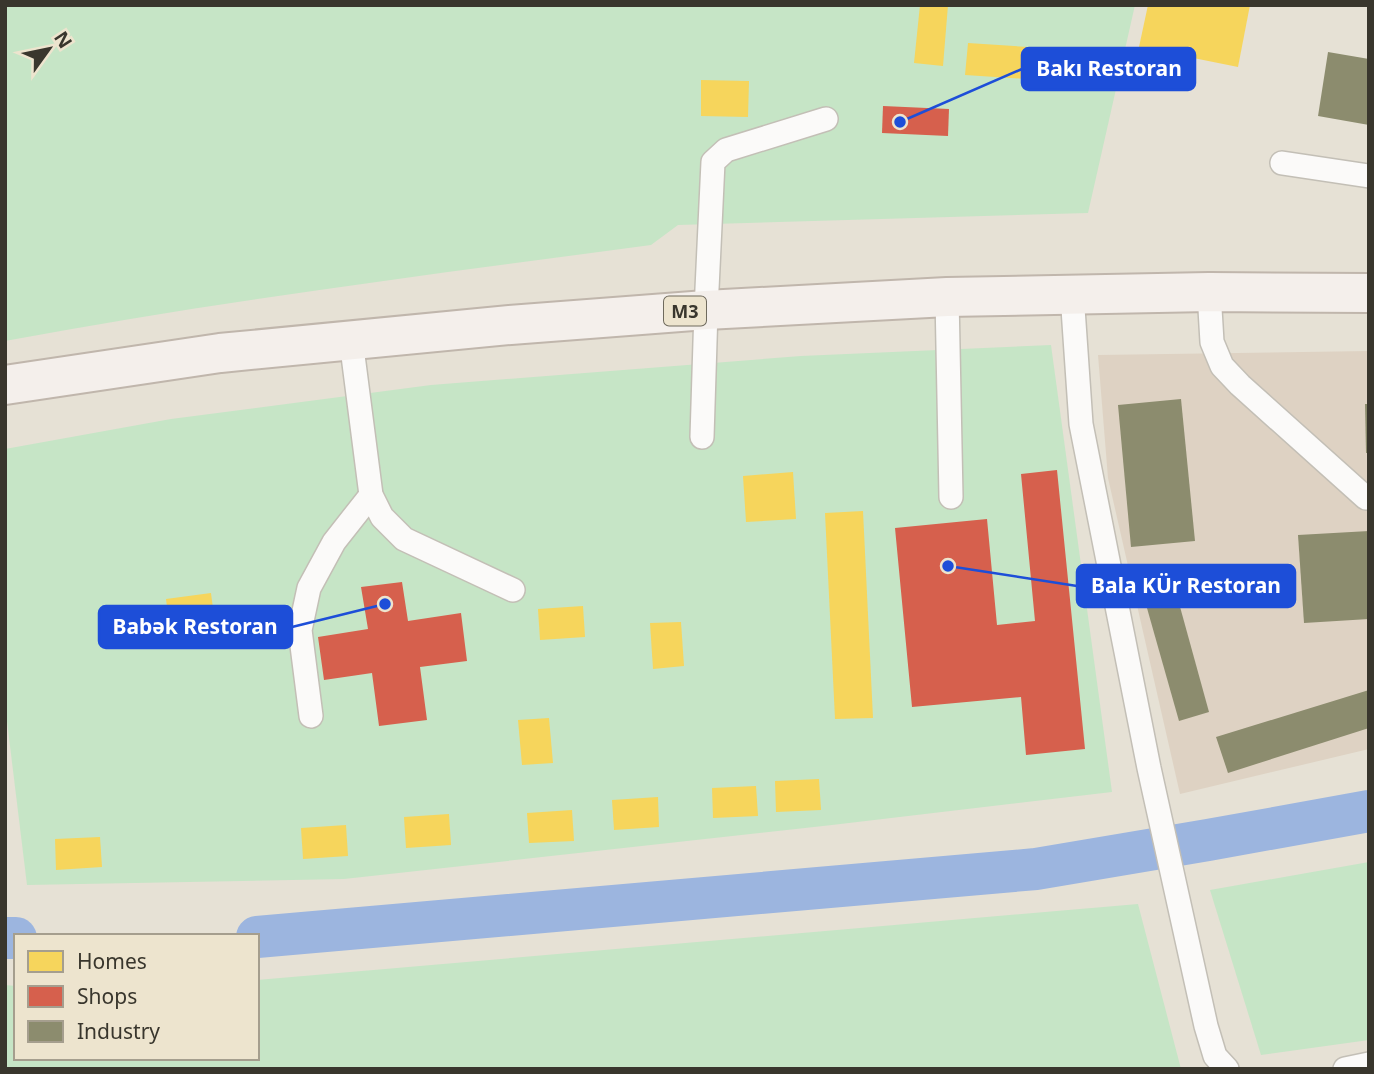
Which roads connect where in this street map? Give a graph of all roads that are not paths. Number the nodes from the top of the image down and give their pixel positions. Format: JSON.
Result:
{"nodes":[{"id":1,"x":826,"y":119,"type":"dead end"},
{"id":2,"x":1282,"y":163,"type":"dead end"},
{"id":3,"x":1369,"y":176,"type":"edge"},
{"id":4,"x":1209,"y":292,"type":"junction"},
{"id":5,"x":1369,"y":293,"type":"edge"},
{"id":6,"x":1072,"y":294,"type":"junction"},
{"id":7,"x":947,"y":297,"type":"junction"},
{"id":8,"x":706,"y":310,"type":"junction"},
{"id":9,"x":351,"y":340,"type":"junction"},
{"id":10,"x":5,"y":385,"type":"edge"},
{"id":11,"x":702,"y":437,"type":"dead end"},
{"id":12,"x":371,"y":495,"type":"junction"},
{"id":13,"x":951,"y":497,"type":"dead end"},
{"id":14,"x":1366,"y":498,"type":"dead end"},
{"id":15,"x":513,"y":590,"type":"dead end"},
{"id":16,"x":311,"y":716,"type":"dead end"},
{"id":17,"x":1369,"y":1064,"type":"edge"},
{"id":18,"x":1227,"y":1069,"type":"edge"},
{"id":19,"x":1345,"y":1069,"type":"edge"}],
"edges":[{"from":1,"to":8,"type":"lane"},
{"from":2,"to":3,"type":"lane"},
{"from":4,"to":5,"type":"main road","number":"M3"},
{"from":4,"to":6,"type":"main road","number":"M3"},
{"from":4,"to":14,"type":"lane"},
{"from":6,"to":7,"type":"main road","number":"M3"},
{"from":6,"to":18,"type":"lane"},
{"from":7,"to":8,"type":"main road","number":"M3"},
{"from":7,"to":13,"type":"lane"},
{"from":8,"to":9,"type":"main road","number":"M3"},
{"from":8,"to":11,"type":"lane"},
{"from":9,"to":10,"type":"main road","number":"M3"},
{"from":9,"to":12,"type":"lane"},
{"from":12,"to":15,"type":"lane"},
{"from":12,"to":16,"type":"lane"},
{"from":17,"to":19,"type":"lane"}]}
